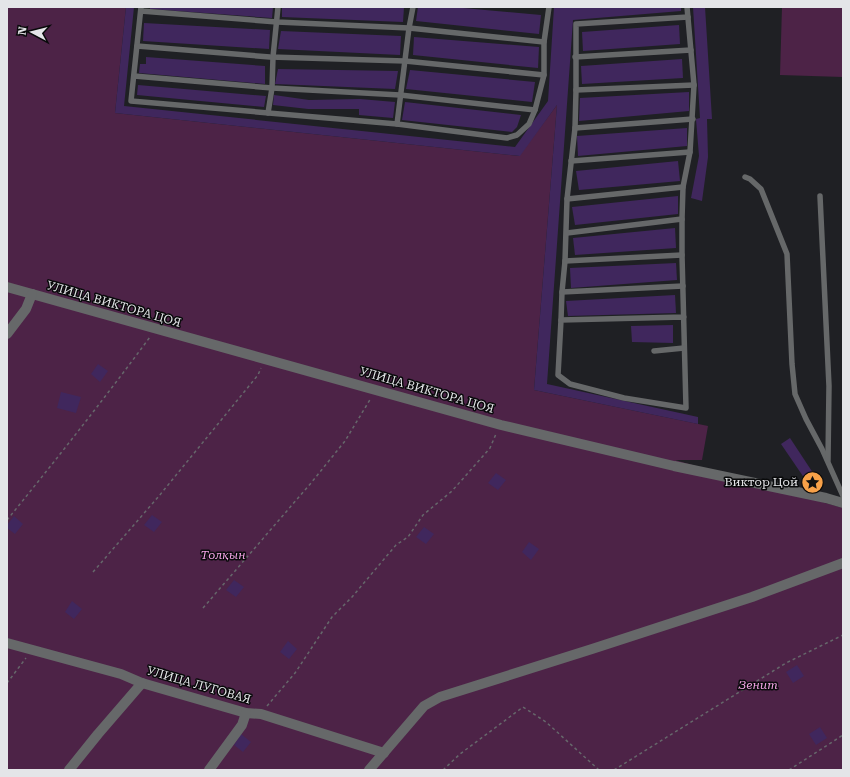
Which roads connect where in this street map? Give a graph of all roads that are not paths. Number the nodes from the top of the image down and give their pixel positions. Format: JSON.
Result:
{"nodes":[{"id":1,"x":278,"y":7,"type":"edge"},
{"id":2,"x":413,"y":7,"type":"edge"},
{"id":3,"x":550,"y":7,"type":"edge"},
{"id":4,"x":687,"y":7,"type":"edge"},
{"id":5,"x":141,"y":9,"type":"edge"},
{"id":6,"x":688,"y":17,"type":"junction"},
{"id":7,"x":277,"y":22,"type":"junction"},
{"id":8,"x":409,"y":28,"type":"junction"},
{"id":9,"x":544,"y":42,"type":"junction"},
{"id":10,"x":137,"y":46,"type":"junction"},
{"id":11,"x":691,"y":50,"type":"junction"},
{"id":12,"x":273,"y":57,"type":"junction"},
{"id":13,"x":575,"y":57,"type":"junction"},
{"id":14,"x":405,"y":61,"type":"junction"},
{"id":15,"x":544,"y":75,"type":"junction"},
{"id":16,"x":134,"y":76,"type":"junction"},
{"id":17,"x":694,"y":85,"type":"junction"},
{"id":18,"x":272,"y":88,"type":"junction"},
{"id":19,"x":576,"y":90,"type":"junction"},
{"id":20,"x":400,"y":96,"type":"junction"},
{"id":21,"x":535,"y":110,"type":"junction"},
{"id":22,"x":268,"y":113,"type":"junction"},
{"id":23,"x":692,"y":119,"type":"junction"},
{"id":24,"x":397,"y":124,"type":"junction"},
{"id":25,"x":575,"y":128,"type":"junction"},
{"id":26,"x":690,"y":152,"type":"junction"},
{"id":27,"x":571,"y":161,"type":"junction"},
{"id":28,"x":745,"y":177,"type":"dead end"},
{"id":29,"x":684,"y":187,"type":"junction"},
{"id":30,"x":820,"y":196,"type":"dead end"},
{"id":31,"x":567,"y":199,"type":"junction"},
{"id":32,"x":682,"y":219,"type":"junction"},
{"id":33,"x":567,"y":233,"type":"junction"},
{"id":34,"x":682,"y":255,"type":"junction"},
{"id":35,"x":565,"y":261,"type":"junction"},
{"id":36,"x":683,"y":286,"type":"junction"},
{"id":37,"x":7,"y":287,"type":"edge"},
{"id":38,"x":562,"y":292,"type":"junction"},
{"id":39,"x":32,"y":294,"type":"junction"},
{"id":40,"x":684,"y":317,"type":"junction"},
{"id":41,"x":561,"y":320,"type":"junction"},
{"id":42,"x":7,"y":334,"type":"edge"},
{"id":43,"x":684,"y":348,"type":"junction"},
{"id":44,"x":654,"y":351,"type":"dead end"},
{"id":45,"x":828,"y":462,"type":"junction"},
{"id":46,"x":843,"y":496,"type":"edge"},
{"id":47,"x":843,"y":503,"type":"edge"},
{"id":48,"x":843,"y":563,"type":"edge"},
{"id":49,"x":7,"y":643,"type":"edge"},
{"id":50,"x":142,"y":683,"type":"junction"},
{"id":51,"x":246,"y":713,"type":"junction"},
{"id":52,"x":384,"y":753,"type":"junction"},
{"id":53,"x":69,"y":770,"type":"edge"},
{"id":54,"x":209,"y":770,"type":"edge"},
{"id":55,"x":370,"y":770,"type":"edge"}],
"edges":[{"from":1,"to":7,"type":"lane"},
{"from":2,"to":8,"type":"lane"},
{"from":3,"to":9,"type":"lane"},
{"from":4,"to":6,"type":"lane"},
{"from":5,"to":7,"type":"lane"},
{"from":5,"to":10,"type":"lane"},
{"from":6,"to":11,"type":"lane"},
{"from":6,"to":13,"type":"lane"},
{"from":7,"to":8,"type":"lane"},
{"from":7,"to":12,"type":"lane"},
{"from":8,"to":9,"type":"lane"},
{"from":8,"to":14,"type":"lane"},
{"from":9,"to":15,"type":"lane"},
{"from":10,"to":12,"type":"lane"},
{"from":10,"to":16,"type":"lane"},
{"from":11,"to":13,"type":"lane"},
{"from":11,"to":17,"type":"lane"},
{"from":12,"to":14,"type":"lane"},
{"from":12,"to":18,"type":"lane"},
{"from":13,"to":19,"type":"lane"},
{"from":14,"to":15,"type":"lane"},
{"from":14,"to":20,"type":"lane"},
{"from":15,"to":21,"type":"lane"},
{"from":16,"to":18,"type":"lane"},
{"from":16,"to":22,"type":"lane"},
{"from":17,"to":19,"type":"lane"},
{"from":17,"to":23,"type":"lane"},
{"from":18,"to":20,"type":"lane"},
{"from":18,"to":22,"type":"lane"},
{"from":19,"to":25,"type":"lane"},
{"from":20,"to":21,"type":"lane"},
{"from":20,"to":24,"type":"lane"},
{"from":21,"to":24,"type":"lane"},
{"from":22,"to":24,"type":"lane"},
{"from":23,"to":25,"type":"lane"},
{"from":23,"to":26,"type":"lane"},
{"from":25,"to":27,"type":"lane"},
{"from":26,"to":27,"type":"lane"},
{"from":26,"to":29,"type":"lane"},
{"from":27,"to":31,"type":"lane"},
{"from":28,"to":45,"type":"lane"},
{"from":29,"to":31,"type":"lane"},
{"from":29,"to":32,"type":"lane"},
{"from":30,"to":45,"type":"lane"},
{"from":31,"to":33,"type":"lane"},
{"from":32,"to":33,"type":"lane"},
{"from":32,"to":34,"type":"lane"},
{"from":33,"to":35,"type":"lane"},
{"from":34,"to":35,"type":"lane"},
{"from":34,"to":36,"type":"lane"},
{"from":35,"to":38,"type":"lane"},
{"from":36,"to":38,"type":"lane"},
{"from":36,"to":40,"type":"lane"},
{"from":37,"to":39,"type":"street","name":"УЛИЦА ВИКТОРА ЦОЯ"},
{"from":38,"to":41,"type":"lane"},
{"from":39,"to":42,"type":"street"},
{"from":39,"to":47,"type":"street","name":"УЛИЦА ВИКТОРА ЦОЯ"},
{"from":40,"to":41,"type":"lane"},
{"from":40,"to":43,"type":"lane"},
{"from":41,"to":43,"type":"lane"},
{"from":43,"to":44,"type":"lane"},
{"from":45,"to":46,"type":"lane"},
{"from":48,"to":52,"type":"street"},
{"from":49,"to":50,"type":"street","name":"УЛИЦА ЛУГОВАЯ"},
{"from":50,"to":51,"type":"street","name":"УЛИЦА ЛУГОВАЯ"},
{"from":50,"to":53,"type":"street"},
{"from":51,"to":52,"type":"street","name":"УЛИЦА ЛУГОВАЯ"},
{"from":51,"to":54,"type":"street"},
{"from":52,"to":55,"type":"street"}]}
